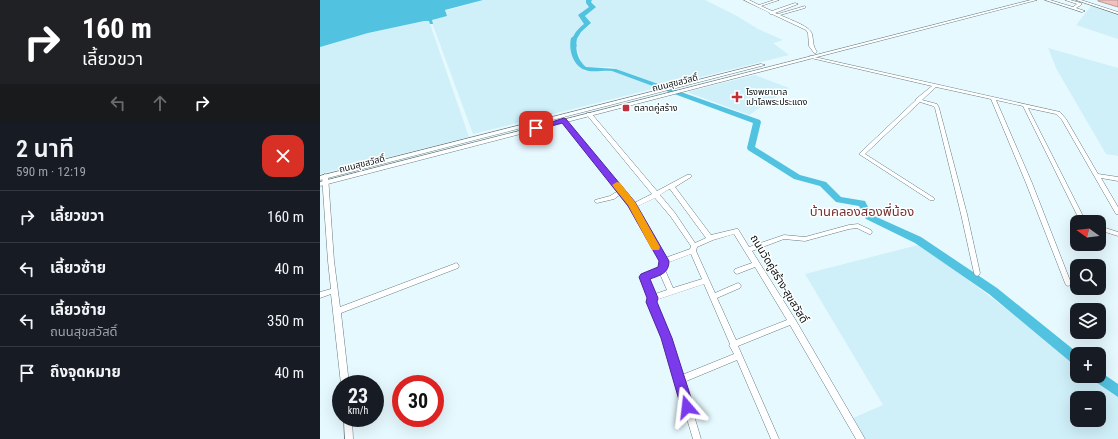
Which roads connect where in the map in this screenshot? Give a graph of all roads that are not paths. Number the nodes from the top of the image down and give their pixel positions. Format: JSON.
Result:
{"nodes":[{"id":1,"x":746,"y":0,"type":"edge"},
{"id":2,"x":777,"y":0,"type":"edge"},
{"id":3,"x":1019,"y":0,"type":"edge"},
{"id":4,"x":1035,"y":0,"type":"edge"},
{"id":5,"x":1047,"y":0,"type":"edge"},
{"id":6,"x":1067,"y":0,"type":"edge"},
{"id":7,"x":1079,"y":2,"type":"edge"},
{"id":8,"x":796,"y":4,"type":"dead end"},
{"id":9,"x":758,"y":6,"type":"junction"},
{"id":10,"x":804,"y":7,"type":"dead end"},
{"id":11,"x":1073,"y":8,"type":"junction"},
{"id":12,"x":1083,"y":11,"type":"dead end"},
{"id":13,"x":771,"y":13,"type":"junction"},
{"id":14,"x":1118,"y":13,"type":"edge"},
{"id":15,"x":777,"y":16,"type":"junction"},
{"id":16,"x":815,"y":52,"type":"junction"},
{"id":17,"x":810,"y":58,"type":"junction"},
{"id":18,"x":934,"y":86,"type":"junction"},
{"id":19,"x":675,"y":90,"type":"junction"},
{"id":20,"x":993,"y":99,"type":"junction"},
{"id":21,"x":918,"y":100,"type":"junction"},
{"id":22,"x":1025,"y":106,"type":"junction"},
{"id":23,"x":589,"y":114,"type":"junction"},
{"id":24,"x":564,"y":121,"type":"junction"},
{"id":25,"x":619,"y":138,"type":"dead end"},
{"id":26,"x":612,"y":141,"type":"junction"},
{"id":27,"x":1096,"y":175,"type":"junction"},
{"id":28,"x":690,"y":176,"type":"dead end"},
{"id":29,"x":1118,"y":179,"type":"edge"},
{"id":30,"x":323,"y":180,"type":"edge"},
{"id":31,"x":670,"y":187,"type":"junction"},
{"id":32,"x":621,"y":191,"type":"junction"},
{"id":33,"x":657,"y":194,"type":"junction"},
{"id":34,"x":932,"y":199,"type":"dead end"},
{"id":35,"x":597,"y":201,"type":"dead end"},
{"id":36,"x":632,"y":206,"type":"junction"},
{"id":37,"x":1118,"y":212,"type":"edge"},
{"id":38,"x":1080,"y":215,"type":"edge"},
{"id":39,"x":1106,"y":230,"type":"edge"},
{"id":40,"x":869,"y":232,"type":"dead end"},
{"id":41,"x":1118,"y":234,"type":"edge"},
{"id":42,"x":710,"y":238,"type":"junction"},
{"id":43,"x":693,"y":249,"type":"junction"},
{"id":44,"x":748,"y":250,"type":"junction"},
{"id":45,"x":664,"y":261,"type":"junction"},
{"id":46,"x":757,"y":264,"type":"junction"},
{"id":47,"x":456,"y":266,"type":"dead end"},
{"id":48,"x":662,"y":270,"type":"junction"},
{"id":49,"x":737,"y":271,"type":"dead end"},
{"id":50,"x":977,"y":273,"type":"dead end"},
{"id":51,"x":706,"y":280,"type":"junction"},
{"id":52,"x":1068,"y":283,"type":"dead end"},
{"id":53,"x":738,"y":286,"type":"dead end"},
{"id":54,"x":335,"y":290,"type":"junction"},
{"id":55,"x":671,"y":291,"type":"junction"},
{"id":56,"x":320,"y":296,"type":"edge"},
{"id":57,"x":713,"y":297,"type":"junction"},
{"id":58,"x":653,"y":298,"type":"junction"},
{"id":59,"x":338,"y":311,"type":"junction"},
{"id":60,"x":792,"y":321,"type":"junction"},
{"id":61,"x":733,"y":345,"type":"junction"},
{"id":62,"x":738,"y":356,"type":"junction"},
{"id":63,"x":344,"y":375,"type":"edge"},
{"id":64,"x":679,"y":380,"type":"junction"},
{"id":65,"x":349,"y":427,"type":"edge"},
{"id":66,"x":858,"y":438,"type":"edge"},
{"id":67,"x":350,"y":439,"type":"edge"},
{"id":68,"x":698,"y":439,"type":"edge"},
{"id":69,"x":775,"y":439,"type":"edge"}],
"edges":[{"from":1,"to":9,"type":"street"},
{"from":2,"to":9,"type":"street"},
{"from":3,"to":16,"type":"main road","name":"ถนนสุขสวัสดิ์"},
{"from":4,"to":17,"type":"main road","name":"ถนนสุขสวัสดิ์"},
{"from":5,"to":11,"type":"street"},
{"from":6,"to":7,"type":"street"},
{"from":7,"to":11,"type":"street"},
{"from":7,"to":14,"type":"street"},
{"from":8,"to":13,"type":"street"},
{"from":9,"to":13,"type":"street"},
{"from":10,"to":15,"type":"street"},
{"from":11,"to":12,"type":"street"},
{"from":13,"to":15,"type":"street"},
{"from":15,"to":16,"type":"street"},
{"from":16,"to":19,"type":"main road","name":"ถนนสุขสวัสดิ์"},
{"from":17,"to":18,"type":"street"},
{"from":17,"to":19,"type":"main road","name":"ถนนสุขสวัสดิ์"},
{"from":18,"to":20,"type":"street"},
{"from":18,"to":21,"type":"street"},
{"from":19,"to":23,"type":"main road","name":"ถนนสุขสวัสดิ์"},
{"from":19,"to":30,"type":"main road","name":"ถนนสุขสวัสดิ์"},
{"from":20,"to":22,"type":"street"},
{"from":20,"to":52,"type":"street"},
{"from":21,"to":34,"type":"street"},
{"from":21,"to":50,"type":"street"},
{"from":22,"to":27,"type":"street"},
{"from":22,"to":38,"type":"street"},
{"from":23,"to":24,"type":"main road","name":"ถนนสุขสวัสดิ์"},
{"from":23,"to":26,"type":"street"},
{"from":24,"to":30,"type":"main road","name":"ถนนสุขสวัสดิ์"},
{"from":24,"to":32,"type":"street"},
{"from":25,"to":26,"type":"street"},
{"from":26,"to":33,"type":"street"},
{"from":27,"to":29,"type":"street"},
{"from":27,"to":37,"type":"street"},
{"from":28,"to":31,"type":"street"},
{"from":30,"to":54,"type":"street"},
{"from":31,"to":33,"type":"street"},
{"from":31,"to":42,"type":"street"},
{"from":32,"to":35,"type":"street"},
{"from":32,"to":36,"type":"street"},
{"from":33,"to":36,"type":"street"},
{"from":33,"to":43,"type":"street"},
{"from":36,"to":45,"type":"street"},
{"from":39,"to":41,"type":"street"},
{"from":40,"to":44,"type":"street"},
{"from":42,"to":43,"type":"street"},
{"from":42,"to":44,"type":"street","name":"ถนนวัดคู่สร้าง-สุขสวัสดิ์"},
{"from":43,"to":45,"type":"street"},
{"from":43,"to":51,"type":"street"},
{"from":44,"to":46,"type":"street","name":"ถนนวัดคู่สร้าง-สุขสวัสดิ์"},
{"from":45,"to":48,"type":"street"},
{"from":46,"to":49,"type":"street"},
{"from":46,"to":60,"type":"street","name":"ถนนวัดคู่สร้าง-สุขสวัสดิ์"},
{"from":47,"to":59,"type":"street"},
{"from":48,"to":55,"type":"street"},
{"from":48,"to":58,"type":"street"},
{"from":51,"to":55,"type":"street"},
{"from":51,"to":57,"type":"street"},
{"from":53,"to":57,"type":"street"},
{"from":54,"to":56,"type":"street"},
{"from":54,"to":59,"type":"street"},
{"from":55,"to":58,"type":"street"},
{"from":57,"to":61,"type":"street"},
{"from":58,"to":64,"type":"street"},
{"from":59,"to":63,"type":"street"},
{"from":60,"to":61,"type":"street"},
{"from":60,"to":66,"type":"street","name":"ถนนวัดคู่สร้าง-สุขสวัสดิ์"},
{"from":61,"to":62,"type":"street"},
{"from":62,"to":64,"type":"street"},
{"from":62,"to":69,"type":"street"},
{"from":64,"to":68,"type":"street"},
{"from":65,"to":67,"type":"street"}]}
